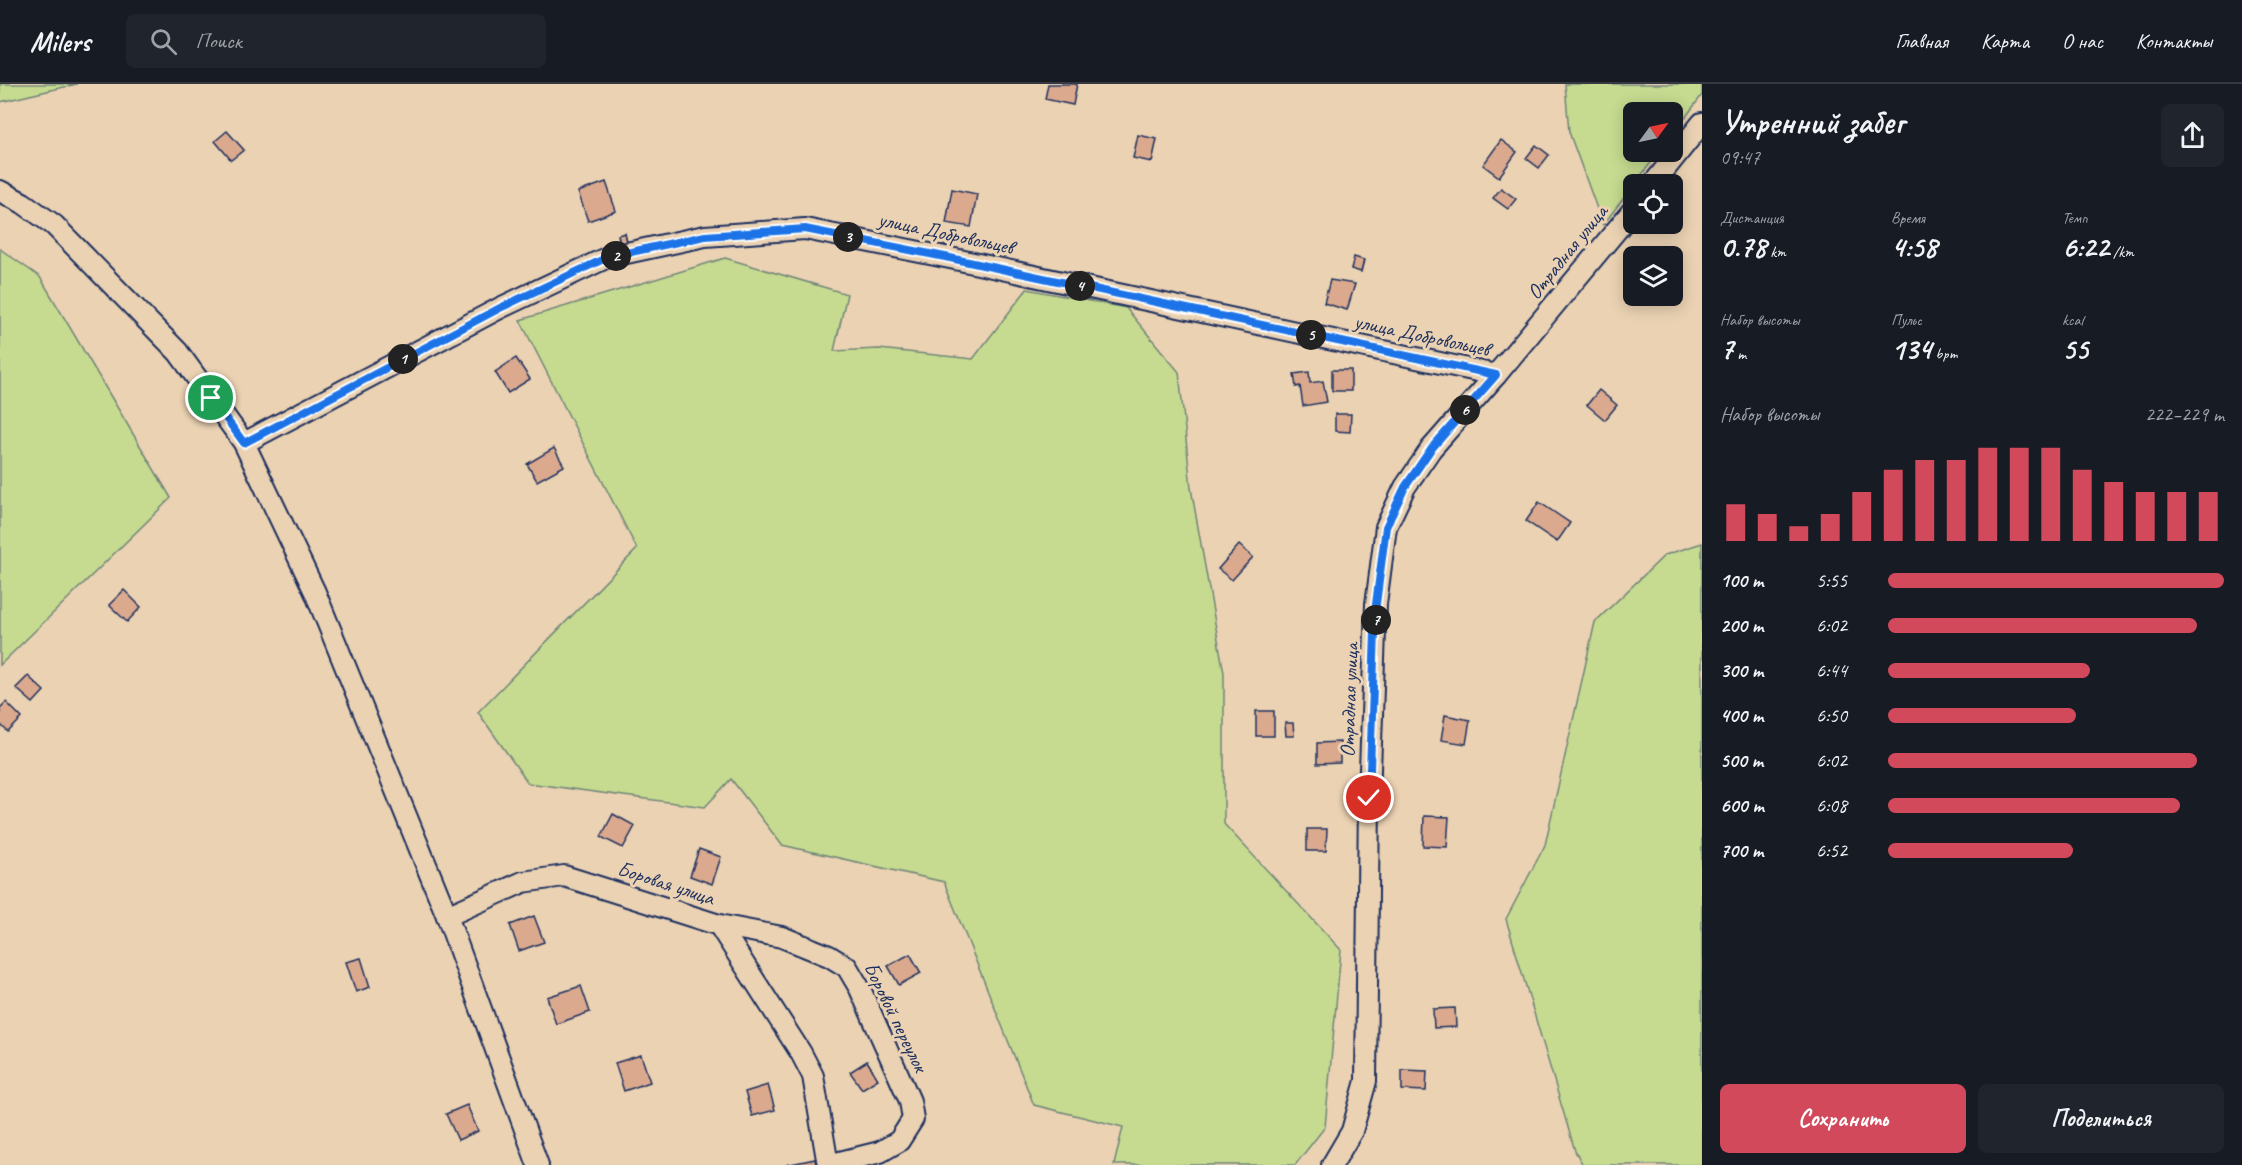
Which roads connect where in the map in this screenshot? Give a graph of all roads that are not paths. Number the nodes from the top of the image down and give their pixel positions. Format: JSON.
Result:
{"nodes":[{"id":1,"x":1702,"y":123,"type":"edge"},
{"id":2,"x":1661,"y":174,"type":"edge"},
{"id":3,"x":0,"y":191,"type":"edge"},
{"id":4,"x":1623,"y":221,"type":"edge"},
{"id":5,"x":1496,"y":375,"type":"junction"},
{"id":6,"x":244,"y":443,"type":"junction"},
{"id":7,"x":447,"y":916,"type":"junction"},
{"id":8,"x":719,"y":925,"type":"junction"},
{"id":9,"x":538,"y":1165,"type":"edge"},
{"id":10,"x":828,"y":1165,"type":"edge"},
{"id":11,"x":1332,"y":1165,"type":"edge"}],
"edges":[{"from":1,"to":2,"type":"street"},
{"from":3,"to":6,"type":"street"},
{"from":4,"to":5,"type":"street","name":"Отрадная улица"},
{"from":5,"to":6,"type":"street","name":"улица Добровольцев"},
{"from":5,"to":11,"type":"street","name":"Отрадная улица"},
{"from":6,"to":7,"type":"street"},
{"from":7,"to":8,"type":"street","name":"Боровая улица"},
{"from":7,"to":9,"type":"street"},
{"from":8,"to":10,"type":"street","name":"Боровая улица"},
{"from":8,"to":10,"type":"street","name":"Боровой переулок"}]}
